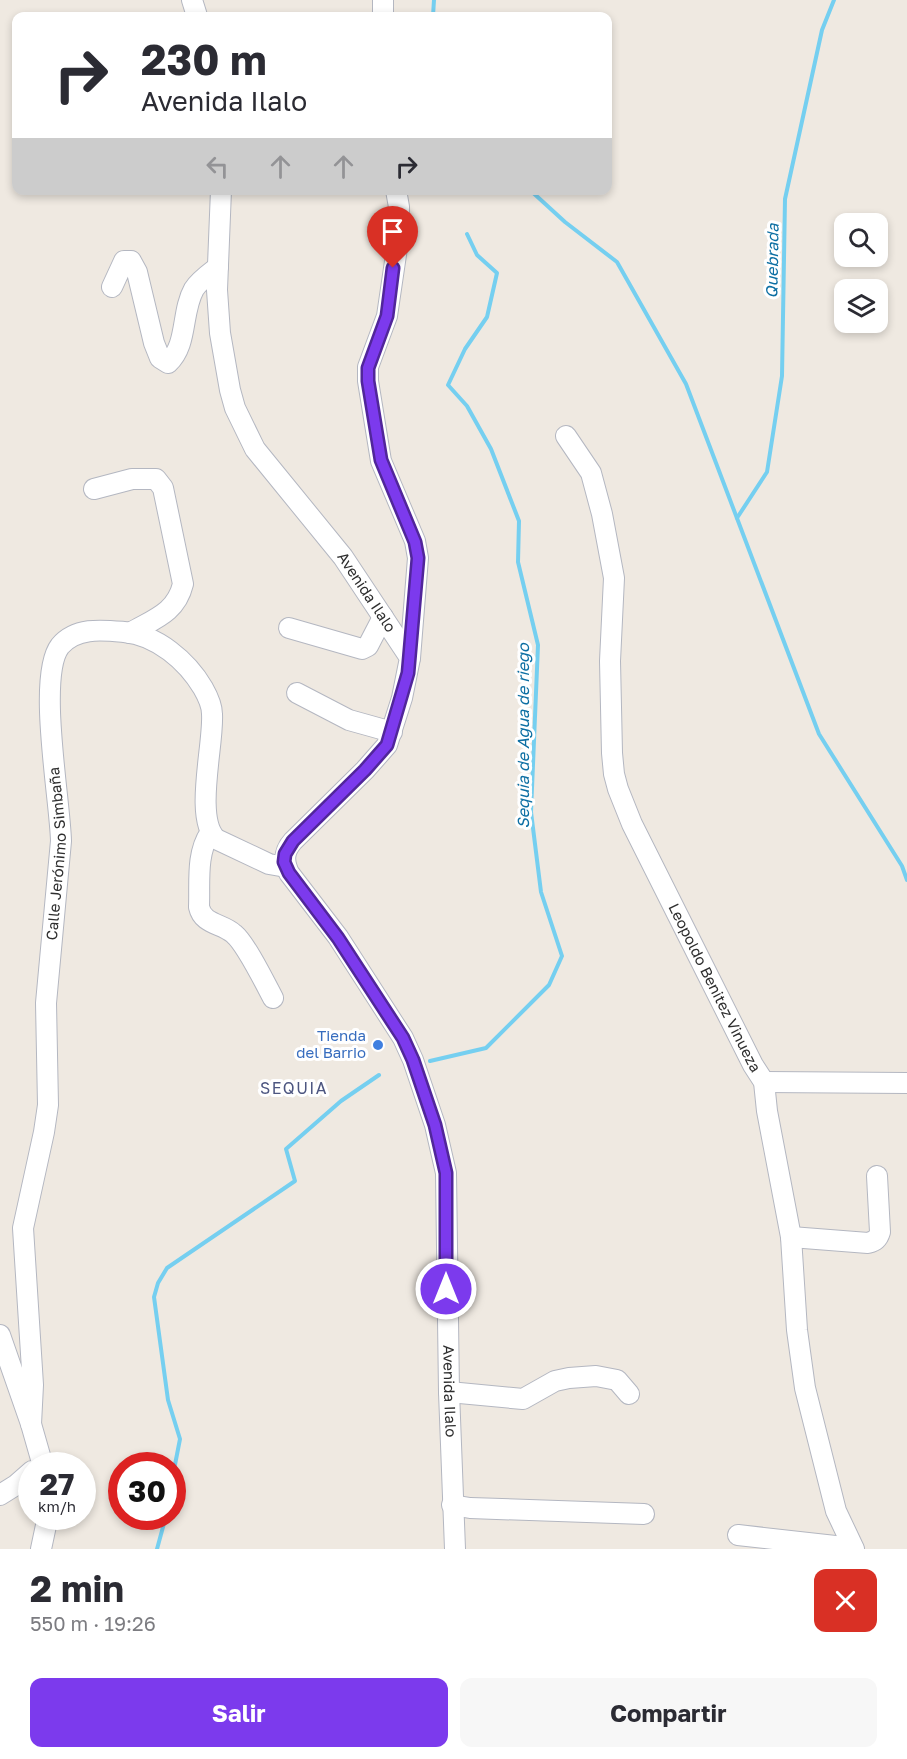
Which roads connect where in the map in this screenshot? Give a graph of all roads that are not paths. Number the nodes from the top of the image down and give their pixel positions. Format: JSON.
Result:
{"nodes":[{"id":1,"x":221,"y":195,"type":"edge"},
{"id":2,"x":397,"y":195,"type":"edge"},
{"id":3,"x":218,"y":267,"type":"junction"},
{"id":4,"x":112,"y":287,"type":"dead end"},
{"id":5,"x":566,"y":436,"type":"dead end"},
{"id":6,"x":94,"y":489,"type":"dead end"},
{"id":7,"x":383,"y":617,"type":"junction"},
{"id":8,"x":289,"y":628,"type":"dead end"},
{"id":9,"x":130,"y":633,"type":"junction"},
{"id":10,"x":410,"y":658,"type":"junction"},
{"id":11,"x":297,"y":693,"type":"dead end"},
{"id":12,"x":392,"y":732,"type":"junction"},
{"id":13,"x":210,"y":833,"type":"junction"},
{"id":14,"x":286,"y":867,"type":"junction"},
{"id":15,"x":273,"y":998,"type":"dead end"},
{"id":16,"x":764,"y":1082,"type":"junction"},
{"id":17,"x":907,"y":1083,"type":"edge"},
{"id":18,"x":878,"y":1176,"type":"dead end"},
{"id":19,"x":791,"y":1237,"type":"junction"},
{"id":20,"x":0,"y":1335,"type":"edge"},
{"id":21,"x":449,"y":1392,"type":"junction"},
{"id":22,"x":629,"y":1394,"type":"dead end"},
{"id":23,"x":31,"y":1424,"type":"junction"},
{"id":24,"x":36,"y":1452,"type":"edge"},
{"id":25,"x":18,"y":1483,"type":"edge"},
{"id":26,"x":0,"y":1495,"type":"edge"},
{"id":27,"x":452,"y":1505,"type":"junction"},
{"id":28,"x":644,"y":1514,"type":"dead end"},
{"id":29,"x":45,"y":1530,"type":"edge"},
{"id":30,"x":738,"y":1535,"type":"dead end"},
{"id":31,"x":853,"y":1548,"type":"edge"},
{"id":32,"x":41,"y":1549,"type":"edge"},
{"id":33,"x":455,"y":1549,"type":"edge"}],
"edges":[{"from":1,"to":3,"type":"street","name":"Avenida Ilalo"},
{"from":2,"to":10,"type":"street"},
{"from":3,"to":4,"type":"street"},
{"from":3,"to":7,"type":"street","name":"Avenida Ilalo"},
{"from":5,"to":16,"type":"street","name":"Leopoldo Benitez Vinueza"},
{"from":6,"to":9,"type":"street"},
{"from":7,"to":8,"type":"street"},
{"from":7,"to":10,"type":"street","name":"Avenida Ilalo"},
{"from":9,"to":13,"type":"street","name":"Calle Jerónimo Simbaña"},
{"from":9,"to":23,"type":"street","name":"Calle Jerónimo Simbaña"},
{"from":10,"to":12,"type":"street"},
{"from":11,"to":12,"type":"street"},
{"from":12,"to":14,"type":"street"},
{"from":13,"to":14,"type":"street"},
{"from":13,"to":15,"type":"street"},
{"from":14,"to":21,"type":"street","name":"Avenida Ilalo"},
{"from":16,"to":17,"type":"street"},
{"from":16,"to":19,"type":"street","name":"Leopoldo Benitez Vinueza"},
{"from":18,"to":19,"type":"street"},
{"from":19,"to":31,"type":"street","name":"Leopoldo Benitez Vinueza"},
{"from":20,"to":23,"type":"street"},
{"from":21,"to":22,"type":"street"},
{"from":21,"to":27,"type":"street","name":"Avenida Ilalo"},
{"from":23,"to":24,"type":"street"},
{"from":25,"to":26,"type":"street"},
{"from":27,"to":28,"type":"street"},
{"from":27,"to":33,"type":"street","name":"Avenida Ilalo"},
{"from":29,"to":32,"type":"street"},
{"from":30,"to":31,"type":"street"}]}
